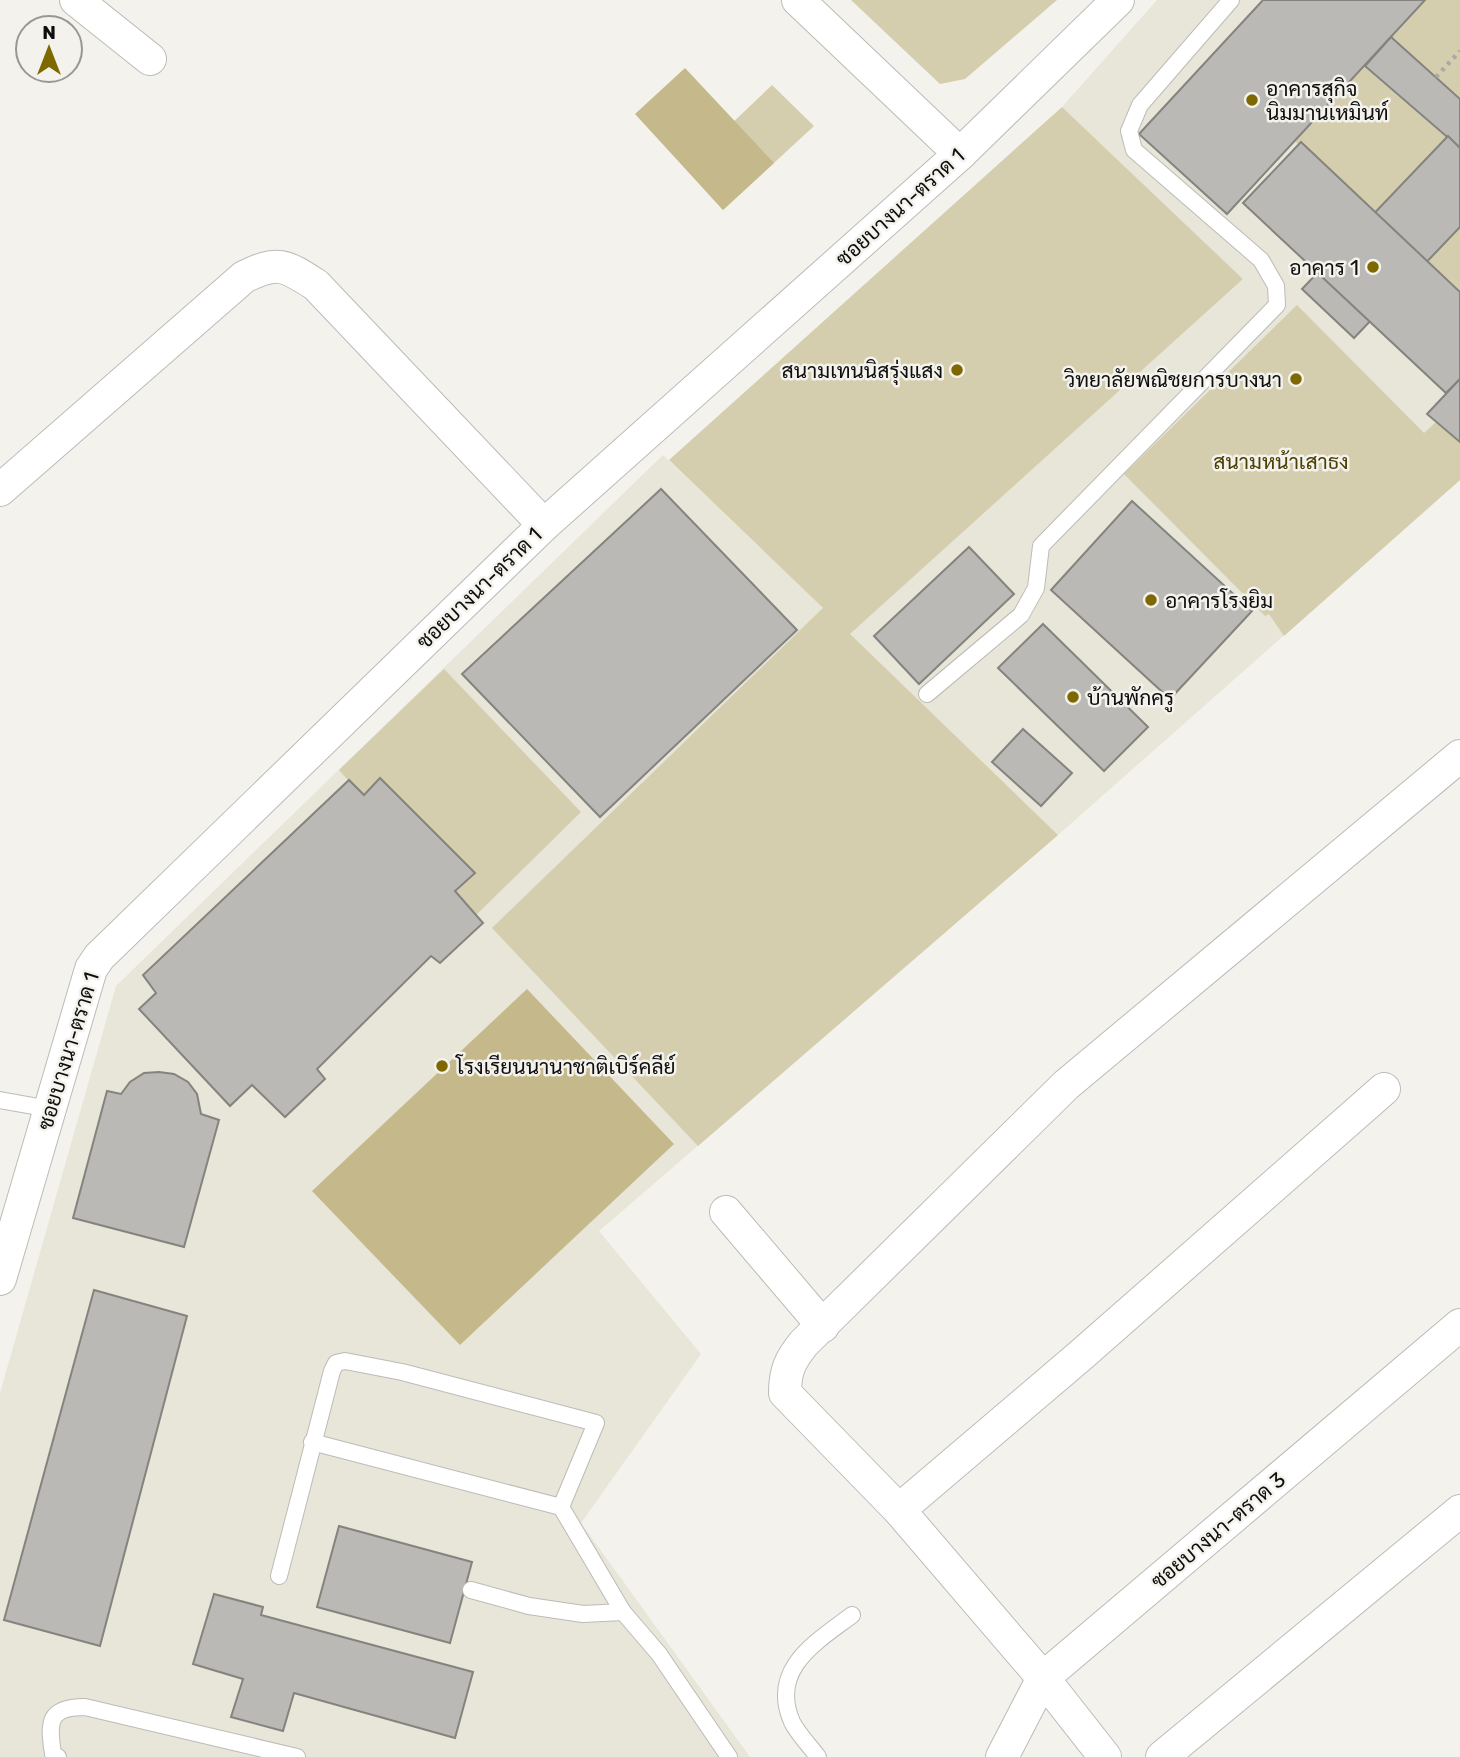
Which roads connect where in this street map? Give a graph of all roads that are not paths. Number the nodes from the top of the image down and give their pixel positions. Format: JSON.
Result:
{"nodes":[{"id":1,"x":76,"y":0,"type":"edge"},
{"id":2,"x":798,"y":0,"type":"edge"},
{"id":3,"x":1118,"y":0,"type":"edge"},
{"id":4,"x":1231,"y":0,"type":"edge"},
{"id":5,"x":150,"y":59,"type":"dead end"},
{"id":6,"x":960,"y":154,"type":"junction"},
{"id":7,"x":0,"y":490,"type":"edge"},
{"id":8,"x":544,"y":525,"type":"junction"},
{"id":9,"x":927,"y":694,"type":"dead end"},
{"id":10,"x":1460,"y":756,"type":"edge"},
{"id":11,"x":1384,"y":1089,"type":"dead end"},
{"id":12,"x":0,"y":1100,"type":"edge"},
{"id":13,"x":50,"y":1109,"type":"junction"},
{"id":14,"x":726,"y":1212,"type":"dead end"},
{"id":15,"x":0,"y":1279,"type":"edge"},
{"id":16,"x":1460,"y":1325,"type":"edge"},
{"id":17,"x":823,"y":1326,"type":"junction"},
{"id":18,"x":312,"y":1442,"type":"junction"},
{"id":19,"x":561,"y":1507,"type":"junction"},
{"id":20,"x":899,"y":1510,"type":"junction"},
{"id":21,"x":1460,"y":1511,"type":"edge"},
{"id":22,"x":279,"y":1576,"type":"dead end"},
{"id":23,"x":471,"y":1590,"type":"dead end"},
{"id":24,"x":623,"y":1612,"type":"junction"},
{"id":25,"x":852,"y":1615,"type":"dead end"},
{"id":26,"x":1044,"y":1678,"type":"junction"},
{"id":27,"x":242,"y":1751,"type":"edge"},
{"id":28,"x":58,"y":1757,"type":"edge"},
{"id":29,"x":297,"y":1757,"type":"edge"},
{"id":30,"x":729,"y":1757,"type":"edge"},
{"id":31,"x":818,"y":1757,"type":"edge"},
{"id":32,"x":1002,"y":1757,"type":"edge"},
{"id":33,"x":1105,"y":1757,"type":"edge"},
{"id":34,"x":1162,"y":1757,"type":"edge"}],
"edges":[{"from":1,"to":5,"type":"street"},
{"from":2,"to":6,"type":"street"},
{"from":3,"to":6,"type":"street","name":"ซอยบางนา-ตราด 1"},
{"from":4,"to":9,"type":"lane"},
{"from":6,"to":8,"type":"street","name":"ซอยบางนา-ตราด 1"},
{"from":7,"to":8,"type":"street"},
{"from":8,"to":13,"type":"street","name":"ซอยบางนา-ตราด 1"},
{"from":10,"to":17,"type":"street"},
{"from":11,"to":20,"type":"street"},
{"from":12,"to":13,"type":"lane"},
{"from":13,"to":15,"type":"street","name":"ซอยบางนา-ตราด 1"},
{"from":14,"to":17,"type":"street"},
{"from":16,"to":26,"type":"street","name":"ซอยบางนา-ตราด 3"},
{"from":17,"to":20,"type":"street"},
{"from":18,"to":19,"type":"lane"},
{"from":18,"to":19,"type":"lane"},
{"from":18,"to":22,"type":"lane"},
{"from":19,"to":24,"type":"lane"},
{"from":20,"to":26,"type":"street"},
{"from":21,"to":34,"type":"street"},
{"from":23,"to":24,"type":"lane"},
{"from":24,"to":30,"type":"lane"},
{"from":25,"to":31,"type":"lane"},
{"from":26,"to":32,"type":"street","name":"ซอยบางนา-ตราด 3"},
{"from":26,"to":33,"type":"street"},
{"from":27,"to":28,"type":"lane"},
{"from":27,"to":29,"type":"lane"}]}
